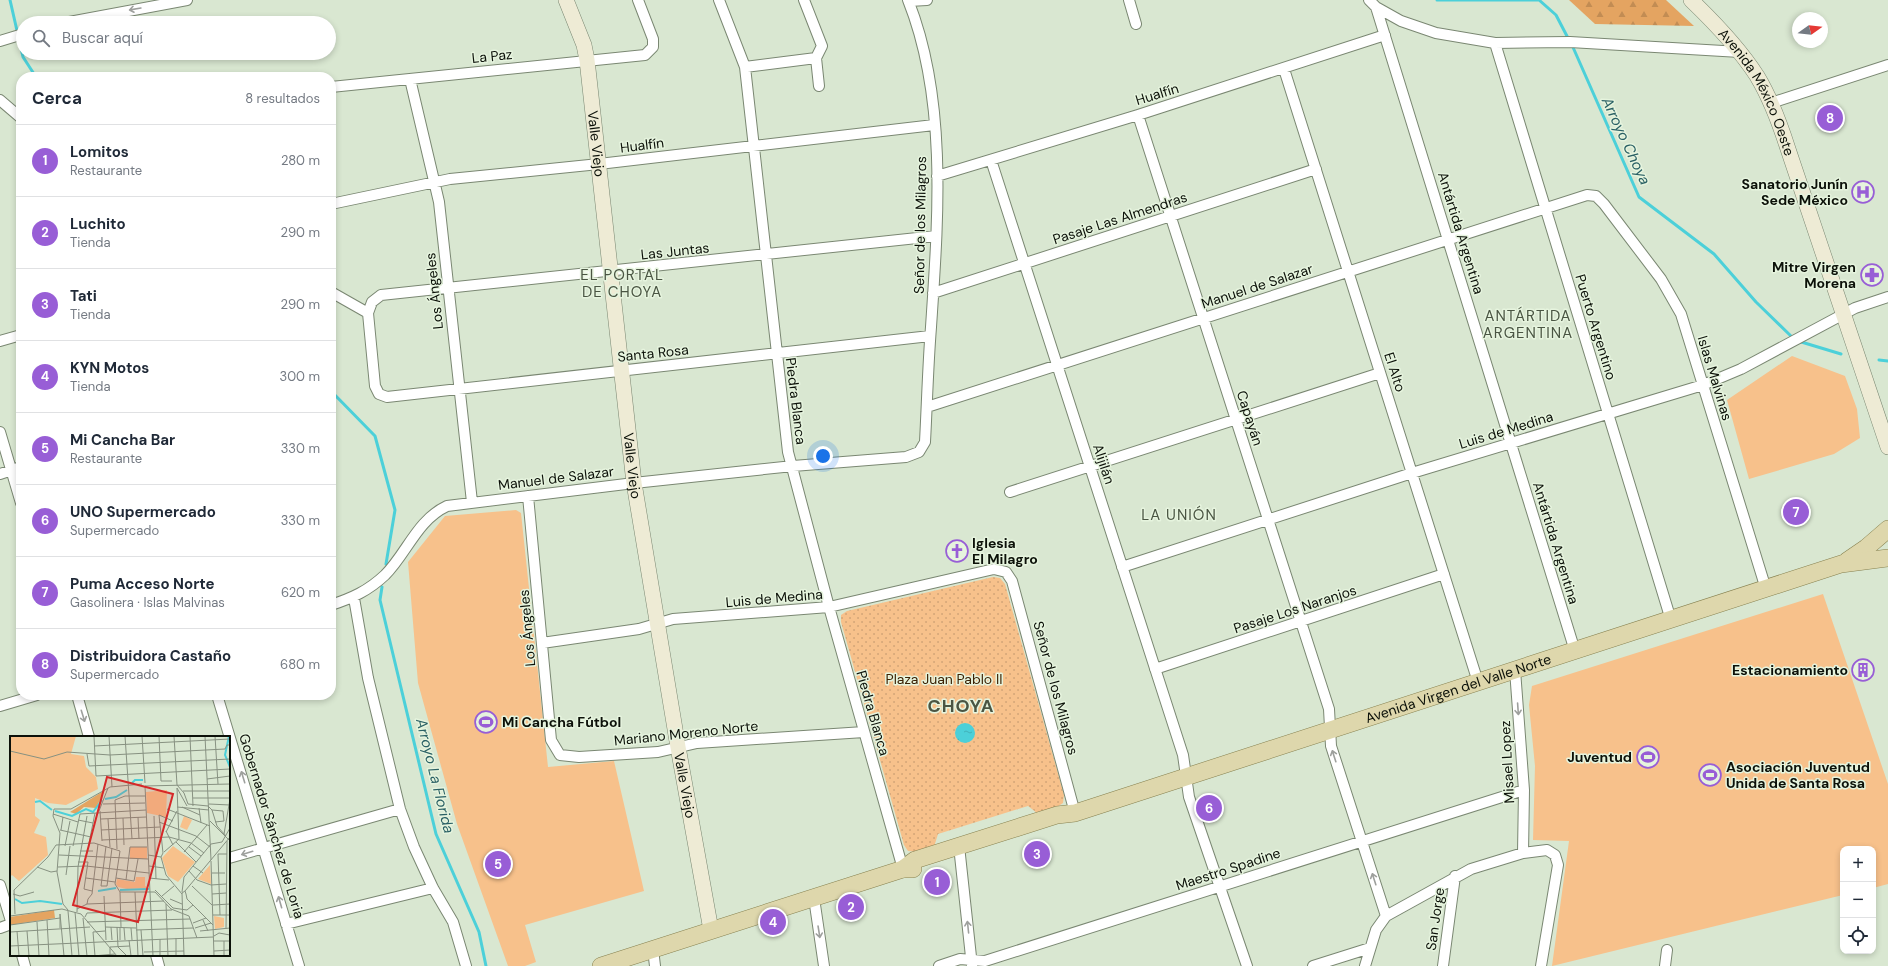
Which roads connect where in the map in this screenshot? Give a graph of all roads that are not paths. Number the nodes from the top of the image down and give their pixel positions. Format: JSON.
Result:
{"nodes":[{"id":1,"x":187,"y":0,"type":"edge"},
{"id":2,"x":566,"y":0,"type":"edge"},
{"id":3,"x":638,"y":0,"type":"edge"},
{"id":4,"x":719,"y":0,"type":"edge"},
{"id":5,"x":804,"y":0,"type":"edge"},
{"id":6,"x":927,"y":0,"type":"edge"},
{"id":7,"x":1129,"y":0,"type":"edge"},
{"id":8,"x":1691,"y":0,"type":"edge"},
{"id":9,"x":909,"y":1,"type":"edge"},
{"id":10,"x":1372,"y":3,"type":"edge"},
{"id":11,"x":101,"y":16,"type":"edge"},
{"id":12,"x":1136,"y":24,"type":"dead end"},
{"id":13,"x":16,"y":36,"type":"edge"},
{"id":14,"x":1385,"y":36,"type":"junction"},
{"id":15,"x":5,"y":39,"type":"edge"},
{"id":16,"x":1495,"y":43,"type":"junction"},
{"id":17,"x":1740,"y":52,"type":"junction"},
{"id":18,"x":816,"y":58,"type":"junction"},
{"id":19,"x":587,"y":60,"type":"junction"},
{"id":20,"x":1888,"y":65,"type":"edge"},
{"id":21,"x":745,"y":68,"type":"junction"},
{"id":22,"x":1284,"y":69,"type":"junction"},
{"id":23,"x":410,"y":79,"type":"junction"},
{"id":24,"x":336,"y":86,"type":"edge"},
{"id":25,"x":819,"y":86,"type":"dead end"},
{"id":26,"x":0,"y":100,"type":"edge"},
{"id":27,"x":1771,"y":103,"type":"junction"},
{"id":28,"x":16,"y":114,"type":"edge"},
{"id":29,"x":1138,"y":115,"type":"junction"},
{"id":30,"x":934,"y":125,"type":"junction"},
{"id":31,"x":754,"y":146,"type":"junction"},
{"id":32,"x":991,"y":160,"type":"junction"},
{"id":33,"x":599,"y":164,"type":"junction"},
{"id":34,"x":1316,"y":169,"type":"junction"},
{"id":35,"x":937,"y":176,"type":"junction"},
{"id":36,"x":434,"y":183,"type":"junction"},
{"id":37,"x":1596,"y":196,"type":"joint"},
{"id":38,"x":336,"y":203,"type":"edge"},
{"id":39,"x":1545,"y":208,"type":"junction"},
{"id":40,"x":1170,"y":217,"type":"junction"},
{"id":41,"x":936,"y":236,"type":"junction"},
{"id":42,"x":1448,"y":239,"type":"junction"},
{"id":43,"x":766,"y":255,"type":"junction"},
{"id":44,"x":1024,"y":263,"type":"junction"},
{"id":45,"x":1348,"y":271,"type":"junction"},
{"id":46,"x":610,"y":272,"type":"junction"},
{"id":47,"x":448,"y":289,"type":"junction"},
{"id":48,"x":933,"y":293,"type":"junction"},
{"id":49,"x":336,"y":295,"type":"edge"},
{"id":50,"x":1888,"y":297,"type":"edge"},
{"id":51,"x":368,"y":313,"type":"junction"},
{"id":52,"x":1844,"y":315,"type":"junction"},
{"id":53,"x":1202,"y":318,"type":"junction"},
{"id":54,"x":16,"y":336,"type":"edge"},
{"id":55,"x":930,"y":336,"type":"junction"},
{"id":56,"x":0,"y":341,"type":"edge"},
{"id":57,"x":776,"y":355,"type":"junction"},
{"id":58,"x":1057,"y":365,"type":"junction"},
{"id":59,"x":622,"y":371,"type":"junction"},
{"id":60,"x":1380,"y":373,"type":"junction"},
{"id":61,"x":1703,"y":385,"type":"junction"},
{"id":62,"x":459,"y":389,"type":"junction"},
{"id":63,"x":927,"y":408,"type":"junction"},
{"id":64,"x":1608,"y":414,"type":"junction"},
{"id":65,"x":1235,"y":419,"type":"junction"},
{"id":66,"x":0,"y":432,"type":"edge"},
{"id":67,"x":1511,"y":443,"type":"junction"},
{"id":68,"x":1888,"y":447,"type":"edge"},
{"id":69,"x":919,"y":452,"type":"joint"},
{"id":70,"x":793,"y":466,"type":"junction"},
{"id":71,"x":1090,"y":466,"type":"junction"},
{"id":72,"x":16,"y":469,"type":"edge"},
{"id":73,"x":1412,"y":473,"type":"junction"},
{"id":74,"x":0,"y":474,"type":"edge"},
{"id":75,"x":634,"y":483,"type":"junction"},
{"id":76,"x":1010,"y":492,"type":"dead end"},
{"id":77,"x":528,"y":496,"type":"junction"},
{"id":78,"x":472,"y":502,"type":"junction"},
{"id":79,"x":1268,"y":521,"type":"junction"},
{"id":80,"x":1888,"y":529,"type":"edge"},
{"id":81,"x":1888,"y":558,"type":"edge"},
{"id":82,"x":1841,"y":564,"type":"junction"},
{"id":83,"x":1122,"y":567,"type":"junction"},
{"id":84,"x":1006,"y":572,"type":"joint"},
{"id":85,"x":1444,"y":574,"type":"junction"},
{"id":86,"x":1766,"y":589,"type":"junction"},
{"id":87,"x":354,"y":598,"type":"junction"},
{"id":88,"x":336,"y":603,"type":"edge"},
{"id":89,"x":829,"y":607,"type":"junction"},
{"id":90,"x":1671,"y":620,"type":"junction"},
{"id":91,"x":1301,"y":622,"type":"junction"},
{"id":92,"x":658,"y":623,"type":"junction"},
{"id":93,"x":542,"y":643,"type":"junction"},
{"id":94,"x":1575,"y":651,"type":"junction"},
{"id":95,"x":1155,"y":668,"type":"junction"},
{"id":96,"x":1515,"y":670,"type":"junction"},
{"id":97,"x":1478,"y":682,"type":"junction"},
{"id":98,"x":20,"y":700,"type":"edge"},
{"id":99,"x":78,"y":700,"type":"edge"},
{"id":100,"x":219,"y":700,"type":"edge"},
{"id":101,"x":0,"y":706,"type":"edge"},
{"id":102,"x":1329,"y":731,"type":"junction"},
{"id":103,"x":864,"y":732,"type":"junction"},
{"id":104,"x":89,"y":736,"type":"edge"},
{"id":105,"x":230,"y":736,"type":"edge"},
{"id":106,"x":230,"y":737,"type":"edge"},
{"id":107,"x":678,"y":747,"type":"junction"},
{"id":108,"x":560,"y":755,"type":"joint"},
{"id":109,"x":1186,"y":777,"type":"junction"},
{"id":110,"x":1524,"y":790,"type":"junction"},
{"id":111,"x":400,"y":809,"type":"junction"},
{"id":112,"x":1075,"y":814,"type":"junction"},
{"id":113,"x":1362,"y":841,"type":"junction"},
{"id":114,"x":264,"y":848,"type":"junction"},
{"id":115,"x":959,"y":851,"type":"junction"},
{"id":116,"x":1524,"y":853,"type":"junction"},
{"id":117,"x":230,"y":858,"type":"edge"},
{"id":118,"x":903,"y":869,"type":"junction"},
{"id":119,"x":1456,"y":876,"type":"junction"},
{"id":120,"x":0,"y":885,"type":"edge"},
{"id":121,"x":1220,"y":886,"type":"junction"},
{"id":122,"x":433,"y":888,"type":"junction"},
{"id":123,"x":814,"y":898,"type":"junction"},
{"id":124,"x":1386,"y":916,"type":"junction"},
{"id":125,"x":10,"y":918,"type":"edge"},
{"id":126,"x":10,"y":924,"type":"edge"},
{"id":127,"x":286,"y":924,"type":"junction"},
{"id":128,"x":0,"y":928,"type":"edge"},
{"id":129,"x":711,"y":930,"type":"junction"},
{"id":130,"x":1370,"y":948,"type":"junction"},
{"id":131,"x":653,"y":949,"type":"junction"},
{"id":132,"x":1666,"y":950,"type":"dead end"},
{"id":133,"x":22,"y":956,"type":"edge"},
{"id":134,"x":156,"y":956,"type":"edge"},
{"id":135,"x":972,"y":963,"type":"edge"},
{"id":136,"x":25,"y":966,"type":"edge"},
{"id":137,"x":159,"y":966,"type":"edge"},
{"id":138,"x":299,"y":966,"type":"edge"},
{"id":139,"x":466,"y":966,"type":"edge"},
{"id":140,"x":601,"y":966,"type":"edge"},
{"id":141,"x":655,"y":966,"type":"edge"},
{"id":142,"x":824,"y":966,"type":"edge"},
{"id":143,"x":939,"y":966,"type":"edge"},
{"id":144,"x":1247,"y":966,"type":"edge"},
{"id":145,"x":1313,"y":966,"type":"edge"},
{"id":146,"x":1365,"y":966,"type":"edge"},
{"id":147,"x":1443,"y":966,"type":"edge"},
{"id":148,"x":1541,"y":966,"type":"edge"},
{"id":149,"x":1665,"y":966,"type":"edge"}],
"edges":[{"from":1,"to":11,"type":"street","one_way":true},
{"from":2,"to":19,"type":"street","name":"Valle Viejo"},
{"from":3,"to":19,"type":"street","name":"La Paz"},
{"from":4,"to":21,"type":"street","name":"Piedra Blanca"},
{"from":5,"to":18,"type":"street"},
{"from":6,"to":9,"type":"street"},
{"from":7,"to":12,"type":"street"},
{"from":8,"to":17,"type":"street","name":"Avenida México Oeste"},
{"from":9,"to":30,"type":"street","name":"Señor de los Milagros"},
{"from":10,"to":14,"type":"street","name":"Antártida Argentina"},
{"from":10,"to":16,"type":"street"},
{"from":13,"to":15,"type":"street"},
{"from":14,"to":22,"type":"street","name":"Hualfín"},
{"from":14,"to":42,"type":"street","name":"Antártida Argentina"},
{"from":16,"to":17,"type":"street"},
{"from":16,"to":39,"type":"street","name":"Puerto Argentino"},
{"from":17,"to":27,"type":"street","name":"Avenida México Oeste"},
{"from":18,"to":21,"type":"street"},
{"from":18,"to":25,"type":"street"},
{"from":19,"to":23,"type":"street","name":"La Paz"},
{"from":19,"to":33,"type":"street","name":"Valle Viejo"},
{"from":20,"to":27,"type":"street"},
{"from":21,"to":31,"type":"street","name":"Piedra Blanca"},
{"from":22,"to":29,"type":"street","name":"Hualfín"},
{"from":22,"to":34,"type":"street","name":"El Alto"},
{"from":23,"to":24,"type":"street","name":"La Paz"},
{"from":23,"to":36,"type":"street","name":"Los Ángeles"},
{"from":26,"to":28,"type":"street"},
{"from":27,"to":52,"type":"street","name":"Avenida México Oeste"},
{"from":29,"to":32,"type":"street","name":"Hualfín"},
{"from":29,"to":40,"type":"street","name":"Capayán"},
{"from":30,"to":31,"type":"street","name":"Hualfín"},
{"from":30,"to":35,"type":"street","name":"Señor de los Milagros"},
{"from":31,"to":33,"type":"street","name":"Hualfín"},
{"from":31,"to":43,"type":"street","name":"Piedra Blanca"},
{"from":32,"to":35,"type":"street","name":"Hualfín"},
{"from":32,"to":44,"type":"street","name":"Alijilán"},
{"from":33,"to":36,"type":"street","name":"Hualfín"},
{"from":33,"to":46,"type":"street","name":"Valle Viejo"},
{"from":34,"to":40,"type":"street","name":"Pasaje Las Almendras"},
{"from":34,"to":45,"type":"street","name":"El Alto"},
{"from":35,"to":41,"type":"street","name":"Señor de los Milagros"},
{"from":36,"to":38,"type":"street","name":"Hualfín"},
{"from":36,"to":47,"type":"street","name":"Los Ángeles"},
{"from":37,"to":39,"type":"street","name":"Manuel de Salazar"},
{"from":37,"to":61,"type":"street","name":"Islas Malvinas"},
{"from":39,"to":42,"type":"street","name":"Manuel de Salazar"},
{"from":39,"to":64,"type":"street","name":"Puerto Argentino"},
{"from":40,"to":44,"type":"street","name":"Pasaje Las Almendras"},
{"from":40,"to":53,"type":"street","name":"Capayán"},
{"from":41,"to":43,"type":"street","name":"Las Juntas"},
{"from":41,"to":48,"type":"street","name":"Señor de los Milagros"},
{"from":42,"to":45,"type":"street","name":"Manuel de Salazar"},
{"from":42,"to":67,"type":"street","name":"Antártida Argentina"},
{"from":43,"to":46,"type":"street","name":"Las Juntas"},
{"from":43,"to":57,"type":"street","name":"Piedra Blanca"},
{"from":44,"to":48,"type":"street","name":"Pasaje Las Almendras"},
{"from":44,"to":58,"type":"street","name":"Alijilán"},
{"from":45,"to":53,"type":"street","name":"Manuel de Salazar"},
{"from":45,"to":60,"type":"street","name":"El Alto"},
{"from":46,"to":47,"type":"street","name":"Las Juntas"},
{"from":46,"to":59,"type":"street","name":"Valle Viejo"},
{"from":47,"to":51,"type":"street","name":"Las Juntas"},
{"from":47,"to":62,"type":"street","name":"Los Ángeles"},
{"from":48,"to":55,"type":"street","name":"Señor de los Milagros"},
{"from":49,"to":51,"type":"street"},
{"from":50,"to":52,"type":"street","name":"Luis de Medina"},
{"from":51,"to":62,"type":"street","name":"Santa Rosa"},
{"from":52,"to":61,"type":"street","name":"Luis de Medina"},
{"from":52,"to":68,"type":"street","name":"Avenida México Oeste"},
{"from":53,"to":58,"type":"street","name":"Manuel de Salazar"},
{"from":53,"to":65,"type":"street","name":"Capayán"},
{"from":54,"to":56,"type":"street"},
{"from":55,"to":57,"type":"street","name":"Santa Rosa"},
{"from":55,"to":63,"type":"street","name":"Señor de los Milagros"},
{"from":57,"to":59,"type":"street","name":"Santa Rosa"},
{"from":57,"to":70,"type":"street","name":"Piedra Blanca"},
{"from":58,"to":63,"type":"street","name":"Manuel de Salazar"},
{"from":58,"to":71,"type":"street","name":"Alijilán"},
{"from":59,"to":62,"type":"street","name":"Santa Rosa"},
{"from":59,"to":75,"type":"street","name":"Valle Viejo"},
{"from":60,"to":65,"type":"street"},
{"from":60,"to":73,"type":"street","name":"El Alto"},
{"from":61,"to":64,"type":"street","name":"Luis de Medina"},
{"from":61,"to":86,"type":"street","name":"Islas Malvinas"},
{"from":62,"to":78,"type":"street","name":"Los Ángeles"},
{"from":63,"to":69,"type":"street","name":"Señor de los Milagros"},
{"from":64,"to":67,"type":"street","name":"Luis de Medina"},
{"from":64,"to":90,"type":"street","name":"Puerto Argentino"},
{"from":65,"to":71,"type":"street"},
{"from":65,"to":79,"type":"street","name":"Capayán"},
{"from":66,"to":72,"type":"street"},
{"from":67,"to":73,"type":"street","name":"Luis de Medina"},
{"from":67,"to":94,"type":"street","name":"Antártida Argentina"},
{"from":69,"to":70,"type":"street","name":"Manuel de Salazar"},
{"from":70,"to":75,"type":"street","name":"Manuel de Salazar"},
{"from":70,"to":89,"type":"street","name":"Piedra Blanca"},
{"from":71,"to":76,"type":"street"},
{"from":71,"to":83,"type":"street","name":"Alijilán"},
{"from":72,"to":74,"type":"street"},
{"from":73,"to":79,"type":"street","name":"Luis de Medina"},
{"from":73,"to":85,"type":"street","name":"El Alto"},
{"from":75,"to":77,"type":"street","name":"Manuel de Salazar"},
{"from":75,"to":92,"type":"street","name":"Valle Viejo"},
{"from":77,"to":78,"type":"street","name":"Manuel de Salazar"},
{"from":77,"to":93,"type":"street","name":"Los Ángeles"},
{"from":78,"to":87,"type":"street","name":"Manuel de Salazar"},
{"from":79,"to":83,"type":"street","name":"Luis de Medina"},
{"from":79,"to":91,"type":"street","name":"Capayán"},
{"from":80,"to":82,"type":"main road","name":"Avenida Virgen del Valle Norte"},
{"from":81,"to":82,"type":"main road","name":"Avenida Virgen del Valle Norte"},
{"from":82,"to":86,"type":"main road","name":"Avenida Virgen del Valle Norte"},
{"from":83,"to":95,"type":"street","name":"Alijilán"},
{"from":84,"to":89,"type":"street","name":"Luis de Medina"},
{"from":84,"to":112,"type":"street","name":"Señor de los Milagros"},
{"from":85,"to":91,"type":"street","name":"Pasaje Los Naranjos"},
{"from":85,"to":97,"type":"street","name":"El Alto"},
{"from":86,"to":90,"type":"main road","name":"Avenida Virgen del Valle Norte"},
{"from":87,"to":88,"type":"street"},
{"from":87,"to":111,"type":"street"},
{"from":89,"to":92,"type":"street","name":"Luis de Medina"},
{"from":89,"to":103,"type":"street","name":"Piedra Blanca"},
{"from":90,"to":94,"type":"main road","name":"Avenida Virgen del Valle Norte"},
{"from":91,"to":95,"type":"street","name":"Pasaje Los Naranjos"},
{"from":91,"to":102,"type":"street","name":"Capayán"},
{"from":92,"to":93,"type":"street","name":"Luis de Medina"},
{"from":92,"to":107,"type":"street","name":"Valle Viejo"},
{"from":93,"to":108,"type":"street","name":"Los Ángeles"},
{"from":94,"to":96,"type":"main road","name":"Avenida Virgen del Valle Norte"},
{"from":95,"to":109,"type":"street","name":"Alijilán"},
{"from":96,"to":97,"type":"main road","name":"Avenida Virgen del Valle Norte"},
{"from":96,"to":110,"type":"street","name":"Misael Lopez","one_way":true},
{"from":97,"to":102,"type":"main road","name":"Avenida Virgen del Valle Norte"},
{"from":98,"to":101,"type":"street"},
{"from":99,"to":104,"type":"street","one_way":true},
{"from":105,"to":100,"type":"street","name":"Gobernador Sánchez de Loria","one_way":true},
{"from":102,"to":109,"type":"main road","name":"Avenida Virgen del Valle Norte"},
{"from":113,"to":102,"type":"street","name":"Capayán","one_way":true},
{"from":103,"to":107,"type":"street","name":"Mariano Moreno Norte"},
{"from":103,"to":118,"type":"street","name":"Piedra Blanca"},
{"from":114,"to":106,"type":"street","name":"Gobernador Sánchez de Loria","one_way":true},
{"from":107,"to":108,"type":"street","name":"Mariano Moreno Norte"},
{"from":107,"to":129,"type":"street","name":"Valle Viejo"},
{"from":109,"to":112,"type":"main road","name":"Avenida Virgen del Valle Norte"},
{"from":109,"to":121,"type":"street","name":"Alijilán"},
{"from":110,"to":113,"type":"street","name":"Maestro Spadine"},
{"from":110,"to":116,"type":"street","name":"Misael Lopez"},
{"from":111,"to":114,"type":"street"},
{"from":111,"to":122,"type":"street"},
{"from":112,"to":115,"type":"main road","name":"Avenida Virgen del Valle Norte"},
{"from":113,"to":121,"type":"street","name":"Maestro Spadine"},
{"from":124,"to":113,"type":"street","name":"Capayán","one_way":true},
{"from":114,"to":117,"type":"street","one_way":true},
{"from":127,"to":114,"type":"street","name":"Gobernador Sánchez de Loria","one_way":true},
{"from":115,"to":118,"type":"main road","name":"Avenida Virgen del Valle Norte"},
{"from":135,"to":115,"type":"street","one_way":true},
{"from":116,"to":119,"type":"street"},
{"from":116,"to":148,"type":"street"},
{"from":118,"to":123,"type":"main road","name":"Avenida Virgen del Valle Norte"},
{"from":119,"to":124,"type":"street"},
{"from":119,"to":147,"type":"street","name":"San Jorge"},
{"from":120,"to":125,"type":"street"},
{"from":121,"to":135,"type":"street","name":"Maestro Spadine"},
{"from":121,"to":144,"type":"street","name":"Alijilán"},
{"from":122,"to":127,"type":"street"},
{"from":122,"to":139,"type":"street"},
{"from":123,"to":129,"type":"main road","name":"Avenida Virgen del Valle Norte"},
{"from":123,"to":142,"type":"street","one_way":true},
{"from":124,"to":130,"type":"street"},
{"from":126,"to":128,"type":"street"},
{"from":127,"to":138,"type":"street","name":"Gobernador Sánchez de Loria"},
{"from":129,"to":131,"type":"main road","name":"Avenida Virgen del Valle Norte"},
{"from":130,"to":145,"type":"street"},
{"from":130,"to":146,"type":"street"},
{"from":131,"to":140,"type":"main road","name":"Avenida Virgen del Valle Norte"},
{"from":131,"to":141,"type":"street"},
{"from":132,"to":149,"type":"street"},
{"from":133,"to":136,"type":"street"},
{"from":134,"to":137,"type":"street"},
{"from":135,"to":143,"type":"street","name":"Maestro Spadine"}]}
